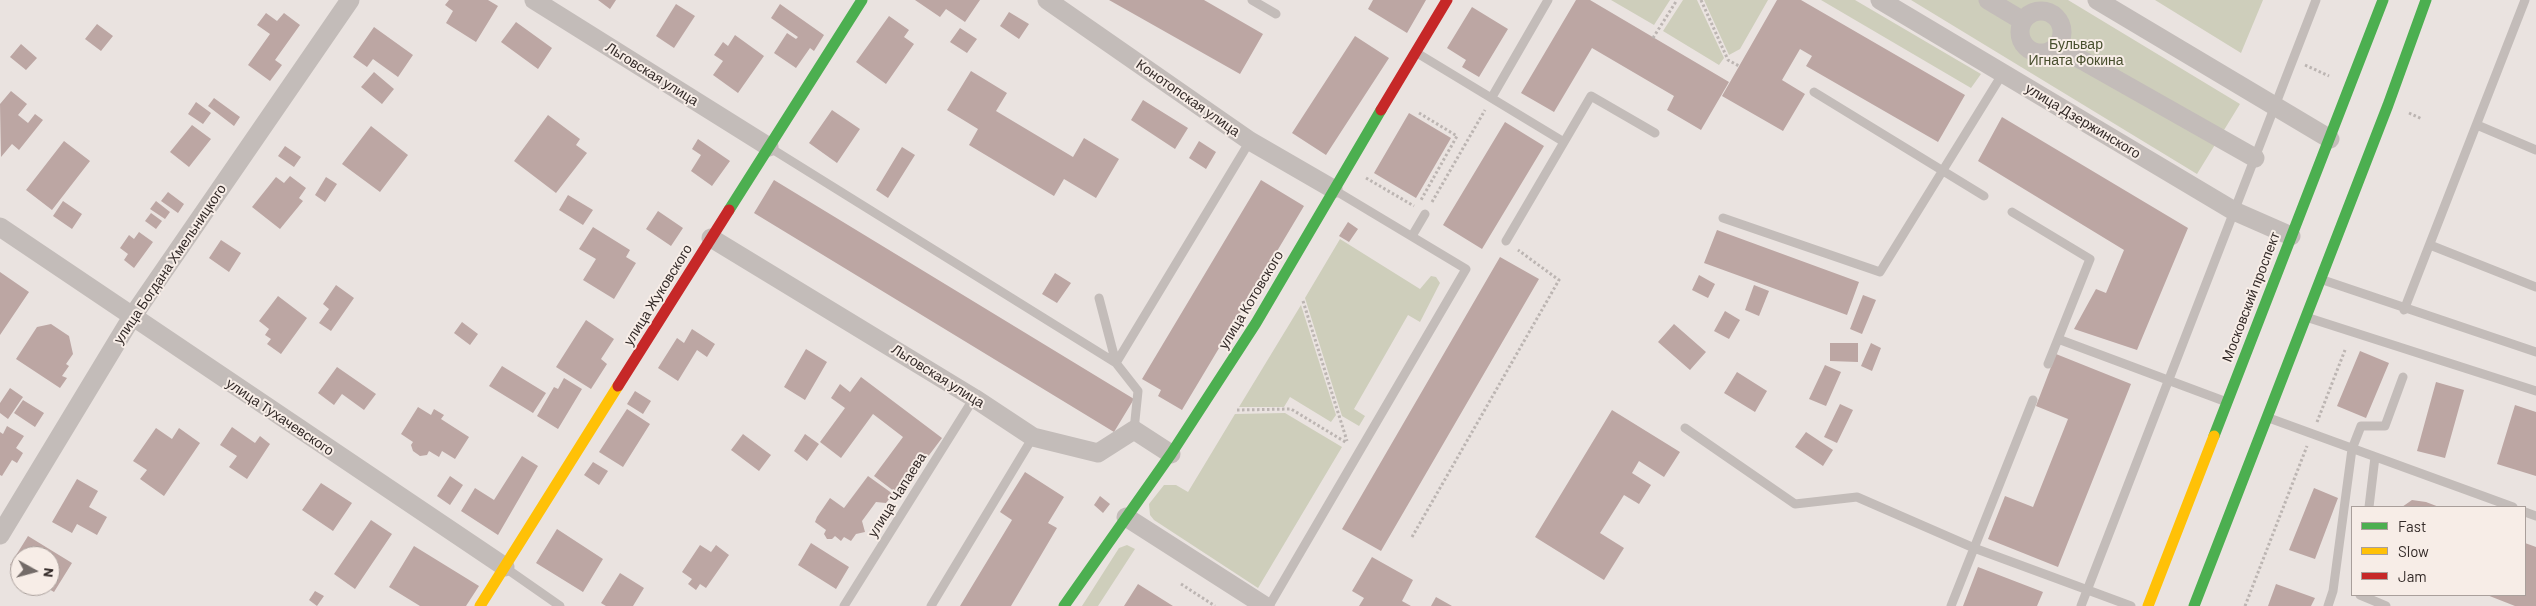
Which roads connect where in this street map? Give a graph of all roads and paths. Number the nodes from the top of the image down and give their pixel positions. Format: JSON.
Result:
{"nodes":[{"id":1,"x":350,"y":0,"type":"edge"},
{"id":2,"x":534,"y":0,"type":"edge"},
{"id":3,"x":862,"y":0,"type":"edge"},
{"id":4,"x":1047,"y":0,"type":"edge"},
{"id":5,"x":1252,"y":0,"type":"edge"},
{"id":6,"x":1447,"y":0,"type":"edge"},
{"id":7,"x":1548,"y":0,"type":"edge"},
{"id":8,"x":1677,"y":0,"type":"edge"},
{"id":9,"x":1701,"y":0,"type":"edge"},
{"id":10,"x":1880,"y":0,"type":"edge"},
{"id":11,"x":1988,"y":0,"type":"edge"},
{"id":12,"x":2097,"y":0,"type":"edge"},
{"id":13,"x":2316,"y":0,"type":"edge"},
{"id":14,"x":2382,"y":0,"type":"edge"},
{"id":15,"x":2426,"y":0,"type":"edge"},
{"id":16,"x":2525,"y":0,"type":"edge"},
{"id":17,"x":1276,"y":14,"type":"dead end"},
{"id":18,"x":2023,"y":21,"type":"junction"},
{"id":19,"x":1653,"y":38,"type":"dead end"},
{"id":20,"x":2057,"y":46,"type":"junction"},
{"id":21,"x":1416,"y":53,"type":"junction"},
{"id":22,"x":1739,"y":66,"type":"dead end"},
{"id":23,"x":2004,"y":73,"type":"junction"},
{"id":24,"x":1814,"y":92,"type":"dead end"},
{"id":25,"x":1492,"y":97,"type":"junction"},
{"id":26,"x":2274,"y":108,"type":"junction"},
{"id":27,"x":1420,"y":113,"type":"dead end"},
{"id":28,"x":2477,"y":126,"type":"junction"},
{"id":29,"x":1654,"y":133,"type":"dead end"},
{"id":30,"x":1250,"y":141,"type":"junction"},
{"id":31,"x":2334,"y":141,"type":"junction"},
{"id":32,"x":1564,"y":142,"type":"junction"},
{"id":33,"x":769,"y":148,"type":"junction"},
{"id":34,"x":2536,"y":150,"type":"edge"},
{"id":35,"x":2255,"y":158,"type":"junction"},
{"id":36,"x":1370,"y":170,"type":"dead end"},
{"id":37,"x":1943,"y":170,"type":"junction"},
{"id":38,"x":1333,"y":190,"type":"junction"},
{"id":39,"x":1984,"y":196,"type":"dead end"},
{"id":40,"x":2012,"y":212,"type":"dead end"},
{"id":41,"x":2234,"y":212,"type":"junction"},
{"id":42,"x":1425,"y":214,"type":"joint"},
{"id":43,"x":1722,"y":218,"type":"dead end"},
{"id":44,"x":0,"y":227,"type":"edge"},
{"id":45,"x":1412,"y":236,"type":"junction"},
{"id":46,"x":2295,"y":237,"type":"junction"},
{"id":47,"x":712,"y":238,"type":"junction"},
{"id":48,"x":1506,"y":241,"type":"joint"},
{"id":49,"x":2430,"y":246,"type":"junction"},
{"id":50,"x":2321,"y":279,"type":"junction"},
{"id":51,"x":2536,"y":287,"type":"edge"},
{"id":52,"x":1099,"y":298,"type":"dead end"},
{"id":53,"x":1303,"y":301,"type":"dead end"},
{"id":54,"x":2404,"y":310,"type":"junction"},
{"id":55,"x":132,"y":317,"type":"junction"},
{"id":56,"x":2306,"y":317,"type":"junction"},
{"id":57,"x":2058,"y":339,"type":"junction"},
{"id":58,"x":2345,"y":350,"type":"dead end"},
{"id":59,"x":2536,"y":352,"type":"edge"},
{"id":60,"x":1116,"y":363,"type":"junction"},
{"id":61,"x":2048,"y":364,"type":"dead end"},
{"id":62,"x":2403,"y":377,"type":"dead end"},
{"id":63,"x":2168,"y":380,"type":"junction"},
{"id":64,"x":2536,"y":391,"type":"edge"},
{"id":65,"x":974,"y":398,"type":"junction"},
{"id":66,"x":2033,"y":400,"type":"dead end"},
{"id":67,"x":2226,"y":402,"type":"junction"},
{"id":68,"x":1237,"y":410,"type":"dead end"},
{"id":69,"x":2266,"y":417,"type":"junction"},
{"id":70,"x":1686,"y":428,"type":"dead end"},
{"id":71,"x":1134,"y":430,"type":"junction"},
{"id":72,"x":2312,"y":434,"type":"junction"},
{"id":73,"x":1033,"y":437,"type":"junction"},
{"id":74,"x":1348,"y":444,"type":"junction"},
{"id":75,"x":2352,"y":449,"type":"junction"},
{"id":76,"x":1360,"y":451,"type":"junction"},
{"id":77,"x":1170,"y":454,"type":"junction"},
{"id":78,"x":2375,"y":457,"type":"junction"},
{"id":79,"x":2369,"y":506,"type":"edge"},
{"id":80,"x":2510,"y":506,"type":"edge"},
{"id":81,"x":1126,"y":517,"type":"junction"},
{"id":82,"x":0,"y":535,"type":"edge"},
{"id":83,"x":1412,"y":537,"type":"dead end"},
{"id":84,"x":1974,"y":548,"type":"junction"},
{"id":85,"x":505,"y":568,"type":"junction"},
{"id":86,"x":1181,"y":584,"type":"dead end"},
{"id":87,"x":2087,"y":590,"type":"junction"},
{"id":88,"x":2362,"y":596,"type":"edge"},
{"id":89,"x":480,"y":606,"type":"edge"},
{"id":90,"x":560,"y":606,"type":"edge"},
{"id":91,"x":844,"y":606,"type":"edge"},
{"id":92,"x":932,"y":606,"type":"edge"},
{"id":93,"x":1064,"y":606,"type":"edge"},
{"id":94,"x":1215,"y":606,"type":"edge"},
{"id":95,"x":1265,"y":606,"type":"edge"},
{"id":96,"x":1269,"y":606,"type":"edge"},
{"id":97,"x":1951,"y":606,"type":"edge"},
{"id":98,"x":2081,"y":606,"type":"edge"},
{"id":99,"x":2131,"y":606,"type":"edge"},
{"id":100,"x":2148,"y":606,"type":"edge"},
{"id":101,"x":2194,"y":606,"type":"edge"},
{"id":102,"x":2245,"y":606,"type":"edge"},
{"id":103,"x":2328,"y":606,"type":"edge"},
{"id":104,"x":2386,"y":606,"type":"edge"}],
"edges":[{"from":1,"to":55,"type":"street","name":"улица Богдана Хмельницкого"},
{"from":2,"to":33,"type":"street","name":"Льговская улица"},
{"from":3,"to":33,"type":"street","name":"улица Жуковского"},
{"from":4,"to":30,"type":"street","name":"Конотопская улица"},
{"from":5,"to":17,"type":"lane"},
{"from":6,"to":21,"type":"street","name":"улица Котовского"},
{"from":7,"to":25,"type":"lane"},
{"from":8,"to":19,"type":"path"},
{"from":9,"to":22,"type":"path"},
{"from":10,"to":23,"type":"street","name":"улица Дзержинского"},
{"from":11,"to":18,"type":"street"},
{"from":12,"to":26,"type":"street"},
{"from":13,"to":26,"type":"lane"},
{"from":14,"to":31,"type":"street","name":"Московский проспект"},
{"from":15,"to":50,"type":"street"},
{"from":16,"to":28,"type":"lane"},
{"from":18,"to":20,"type":"street"},
{"from":18,"to":20,"type":"street"},
{"from":20,"to":35,"type":"street"},
{"from":21,"to":25,"type":"lane"},
{"from":21,"to":38,"type":"street","name":"улица Котовского"},
{"from":23,"to":37,"type":"lane"},
{"from":23,"to":41,"type":"street","name":"улица Дзержинского"},
{"from":24,"to":37,"type":"lane"},
{"from":25,"to":32,"type":"lane"},
{"from":25,"to":42,"type":"path"},
{"from":26,"to":31,"type":"street"},
{"from":26,"to":35,"type":"lane"},
{"from":27,"to":36,"type":"path"},
{"from":28,"to":34,"type":"lane"},
{"from":28,"to":49,"type":"lane"},
{"from":29,"to":32,"type":"lane"},
{"from":30,"to":38,"type":"street","name":"Конотопская улица"},
{"from":30,"to":60,"type":"lane"},
{"from":31,"to":46,"type":"street","name":"Московский проспект"},
{"from":32,"to":48,"type":"lane"},
{"from":33,"to":47,"type":"street","name":"улица Жуковского"},
{"from":33,"to":60,"type":"lane"},
{"from":35,"to":41,"type":"lane"},
{"from":37,"to":39,"type":"lane"},
{"from":37,"to":43,"type":"lane"},
{"from":38,"to":45,"type":"lane"},
{"from":38,"to":77,"type":"street","name":"улица Котовского"},
{"from":40,"to":57,"type":"lane"},
{"from":41,"to":46,"type":"street","name":"улица Дзержинского"},
{"from":41,"to":63,"type":"lane"},
{"from":42,"to":45,"type":"lane"},
{"from":44,"to":55,"type":"street","name":"улица Тухачевского"},
{"from":45,"to":76,"type":"lane"},
{"from":46,"to":67,"type":"street","name":"Московский проспект"},
{"from":47,"to":65,"type":"street","name":"Льговская улица"},
{"from":47,"to":85,"type":"street","name":"улица Жуковского"},
{"from":48,"to":83,"type":"path"},
{"from":49,"to":51,"type":"lane"},
{"from":49,"to":54,"type":"lane"},
{"from":50,"to":54,"type":"lane"},
{"from":50,"to":56,"type":"street"},
{"from":52,"to":60,"type":"lane"},
{"from":53,"to":74,"type":"path"},
{"from":54,"to":59,"type":"lane"},
{"from":55,"to":82,"type":"street","name":"улица Богдана Хмельницкого"},
{"from":55,"to":85,"type":"street","name":"улица Тухачевского"},
{"from":56,"to":64,"type":"lane"},
{"from":56,"to":69,"type":"street"},
{"from":57,"to":61,"type":"lane"},
{"from":57,"to":63,"type":"lane"},
{"from":58,"to":72,"type":"path"},
{"from":60,"to":71,"type":"lane"},
{"from":62,"to":75,"type":"lane"},
{"from":63,"to":67,"type":"lane"},
{"from":63,"to":87,"type":"lane"},
{"from":65,"to":73,"type":"street","name":"Льговская улица"},
{"from":65,"to":91,"type":"lane","name":"улица Чапаева"},
{"from":66,"to":84,"type":"lane"},
{"from":67,"to":100,"type":"street","name":"Московский проспект"},
{"from":68,"to":74,"type":"path"},
{"from":69,"to":72,"type":"lane"},
{"from":69,"to":101,"type":"street"},
{"from":70,"to":84,"type":"lane"},
{"from":71,"to":73,"type":"street","name":"Льговская улица"},
{"from":71,"to":77,"type":"street"},
{"from":72,"to":75,"type":"lane"},
{"from":72,"to":102,"type":"path"},
{"from":73,"to":92,"type":"lane"},
{"from":74,"to":76,"type":"path"},
{"from":75,"to":78,"type":"lane"},
{"from":75,"to":103,"type":"lane"},
{"from":76,"to":96,"type":"lane"},
{"from":77,"to":81,"type":"street","name":"улица Котовского"},
{"from":78,"to":79,"type":"lane"},
{"from":78,"to":80,"type":"lane"},
{"from":81,"to":93,"type":"street","name":"улица Котовского"},
{"from":81,"to":95,"type":"street"},
{"from":84,"to":87,"type":"lane"},
{"from":84,"to":97,"type":"lane"},
{"from":85,"to":89,"type":"street","name":"улица Жуковского"},
{"from":85,"to":90,"type":"lane","name":"улица Тухачевского"},
{"from":86,"to":94,"type":"path"},
{"from":87,"to":98,"type":"lane"},
{"from":87,"to":99,"type":"lane"},
{"from":88,"to":104,"type":"lane"}]}
